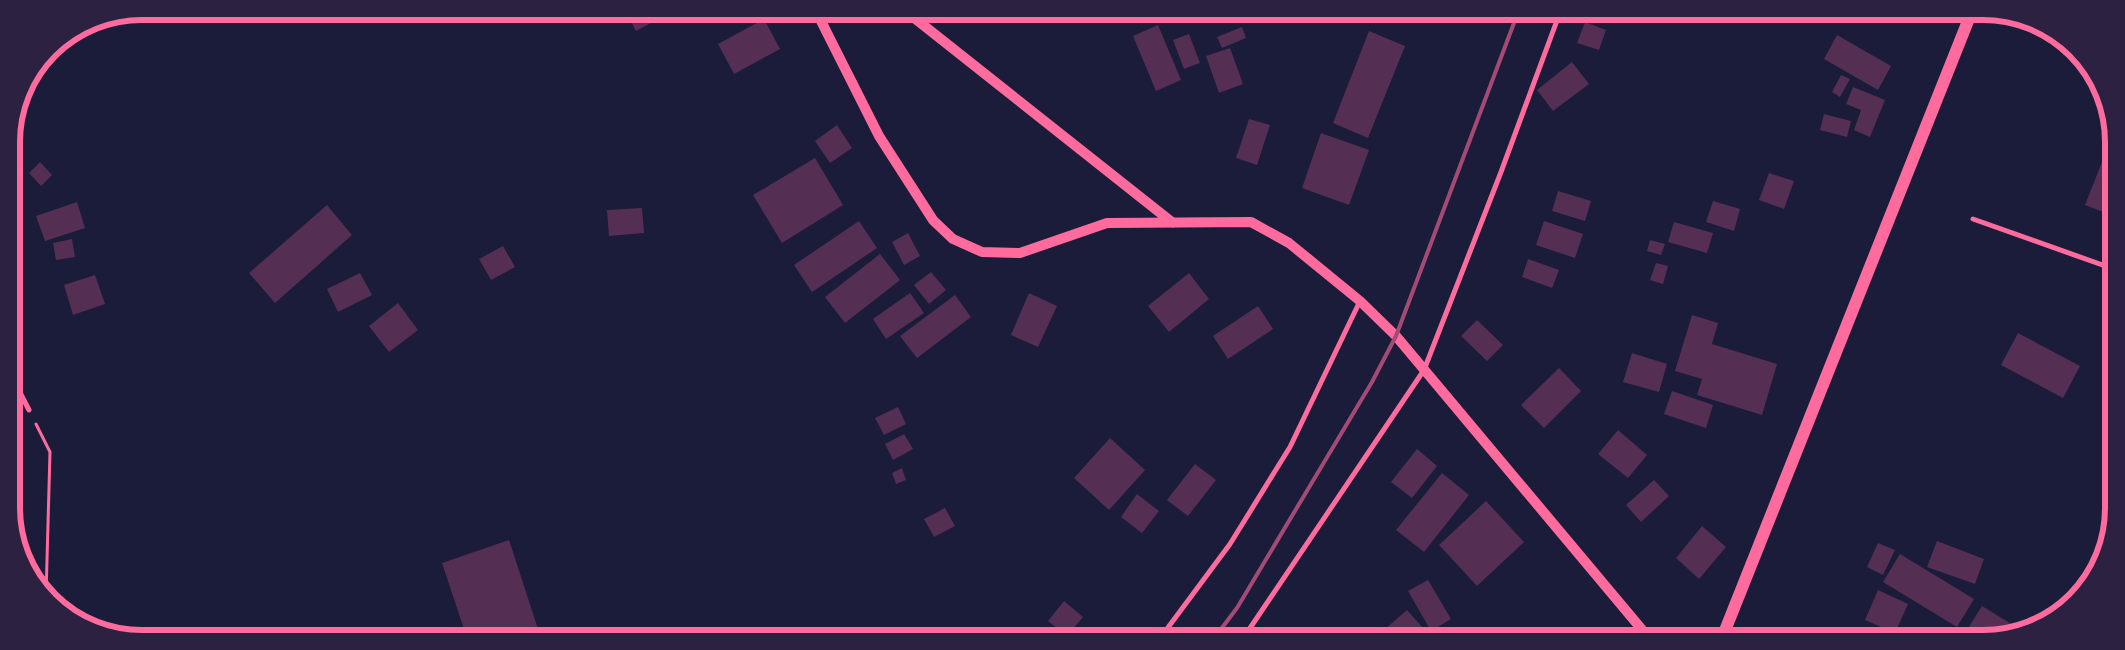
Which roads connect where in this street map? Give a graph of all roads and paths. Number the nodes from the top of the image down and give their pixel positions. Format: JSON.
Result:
{"nodes":[{"id":1,"x":821,"y":20,"type":"edge"},
{"id":2,"x":917,"y":20,"type":"edge"},
{"id":3,"x":1557,"y":20,"type":"edge"},
{"id":4,"x":1968,"y":20,"type":"edge"},
{"id":5,"x":1972,"y":219,"type":"dead end"},
{"id":6,"x":1173,"y":223,"type":"junction"},
{"id":7,"x":2105,"y":266,"type":"edge"},
{"id":8,"x":1360,"y":301,"type":"junction"},
{"id":9,"x":1424,"y":370,"type":"junction"},
{"id":10,"x":20,"y":392,"type":"edge"},
{"id":11,"x":29,"y":410,"type":"joint"},
{"id":12,"x":46,"y":583,"type":"edge"},
{"id":13,"x":1166,"y":630,"type":"edge"},
{"id":14,"x":1249,"y":630,"type":"edge"},
{"id":15,"x":1642,"y":630,"type":"edge"},
{"id":16,"x":1725,"y":630,"type":"edge"}],
"edges":[{"from":1,"to":6,"type":"main road"},
{"from":2,"to":6,"type":"main road"},
{"from":3,"to":9,"type":"street"},
{"from":4,"to":16,"type":"main road"},
{"from":5,"to":7,"type":"street"},
{"from":6,"to":8,"type":"main road"},
{"from":8,"to":9,"type":"main road"},
{"from":8,"to":13,"type":"street"},
{"from":9,"to":14,"type":"street"},
{"from":9,"to":15,"type":"main road"},
{"from":10,"to":11,"type":"street"},
{"from":11,"to":12,"type":"path"}]}
